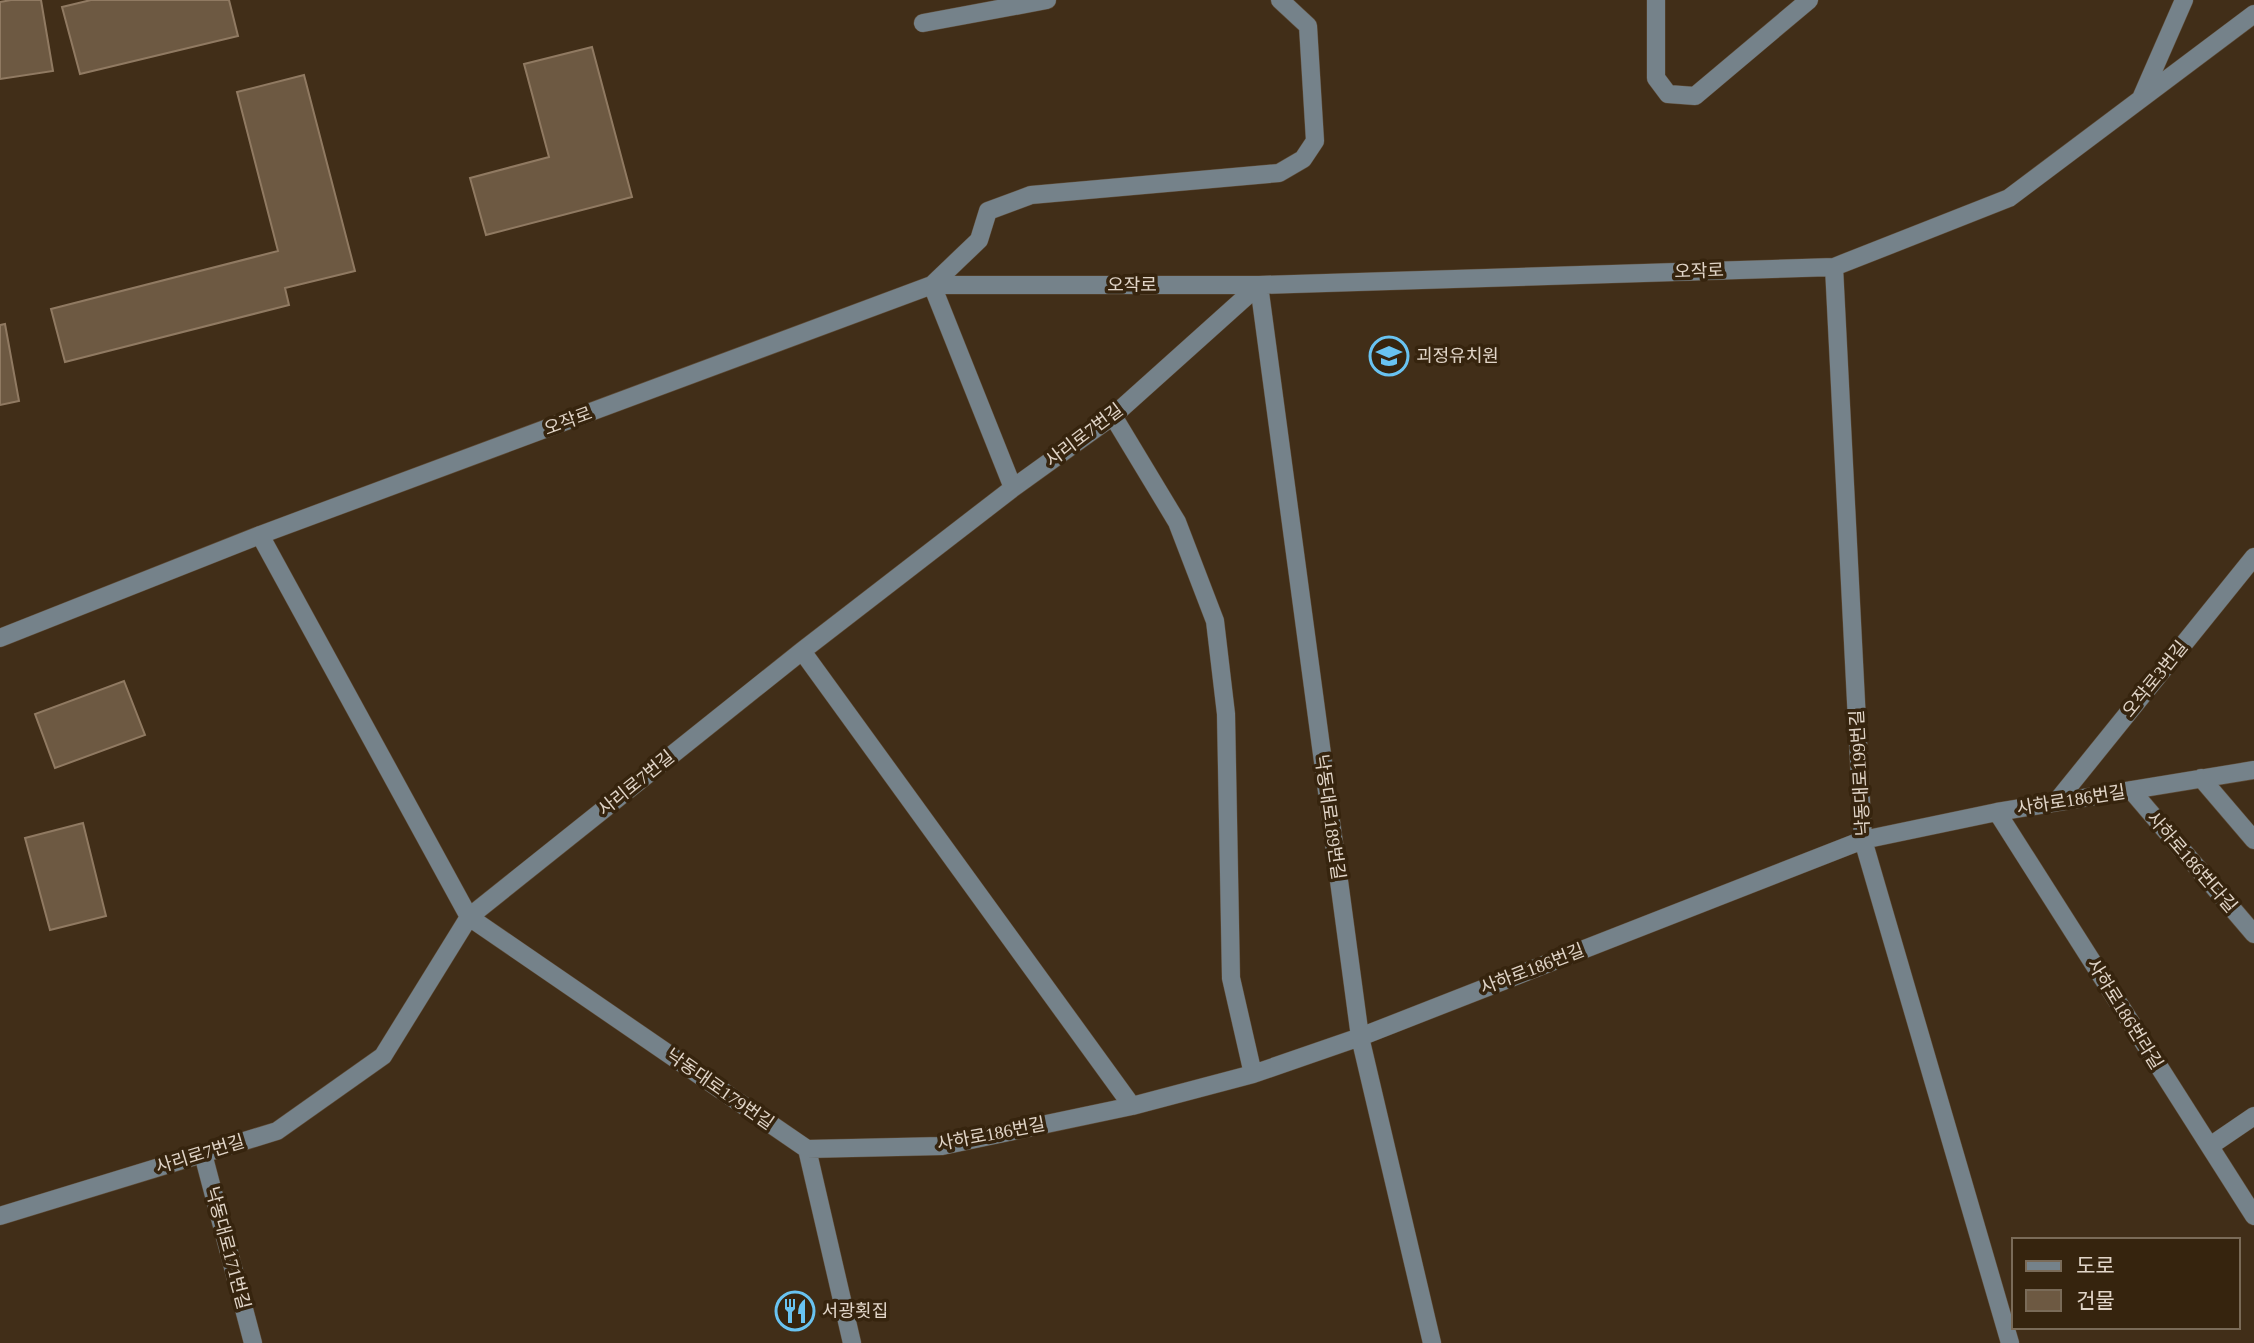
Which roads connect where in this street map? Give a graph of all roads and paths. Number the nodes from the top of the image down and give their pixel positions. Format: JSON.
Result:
{"nodes":[{"id":1,"x":1047,"y":0,"type":"edge"},
{"id":2,"x":1280,"y":0,"type":"edge"},
{"id":3,"x":1656,"y":0,"type":"edge"},
{"id":4,"x":1809,"y":0,"type":"edge"},
{"id":5,"x":2184,"y":0,"type":"edge"},
{"id":6,"x":2254,"y":14,"type":"edge"},
{"id":7,"x":923,"y":23,"type":"dead end"},
{"id":8,"x":2141,"y":99,"type":"junction"},
{"id":9,"x":1834,"y":267,"type":"junction"},
{"id":10,"x":932,"y":285,"type":"junction"},
{"id":11,"x":1259,"y":285,"type":"junction"},
{"id":12,"x":1113,"y":416,"type":"junction"},
{"id":13,"x":1013,"y":488,"type":"junction"},
{"id":14,"x":260,"y":535,"type":"junction"},
{"id":15,"x":2254,"y":556,"type":"edge"},
{"id":16,"x":0,"y":638,"type":"edge"},
{"id":17,"x":802,"y":651,"type":"junction"},
{"id":18,"x":2254,"y":770,"type":"edge"},
{"id":19,"x":2202,"y":778,"type":"junction"},
{"id":20,"x":2131,"y":790,"type":"junction"},
{"id":21,"x":2057,"y":801,"type":"junction"},
{"id":22,"x":1997,"y":811,"type":"junction"},
{"id":23,"x":2254,"y":839,"type":"edge"},
{"id":24,"x":1863,"y":841,"type":"junction"},
{"id":25,"x":469,"y":917,"type":"junction"},
{"id":26,"x":2254,"y":934,"type":"edge"},
{"id":27,"x":1360,"y":1037,"type":"junction"},
{"id":28,"x":1253,"y":1074,"type":"junction"},
{"id":29,"x":1132,"y":1106,"type":"junction"},
{"id":30,"x":2254,"y":1116,"type":"edge"},
{"id":31,"x":2210,"y":1146,"type":"junction"},
{"id":32,"x":807,"y":1149,"type":"junction"},
{"id":33,"x":203,"y":1154,"type":"junction"},
{"id":34,"x":0,"y":1216,"type":"edge"},
{"id":35,"x":2254,"y":1216,"type":"edge"},
{"id":36,"x":849,"y":1342,"type":"edge"},
{"id":37,"x":253,"y":1343,"type":"edge"},
{"id":38,"x":1432,"y":1343,"type":"edge"},
{"id":39,"x":2010,"y":1343,"type":"edge"}],
"edges":[{"from":1,"to":7,"type":"street"},
{"from":2,"to":10,"type":"street"},
{"from":3,"to":4,"type":"street"},
{"from":5,"to":8,"type":"street"},
{"from":6,"to":8,"type":"street","name":"오작로"},
{"from":8,"to":9,"type":"street","name":"오작로"},
{"from":9,"to":11,"type":"street","name":"오작로"},
{"from":9,"to":24,"type":"street","name":"낙동대로199번길"},
{"from":10,"to":11,"type":"street","name":"오작로"},
{"from":10,"to":13,"type":"street"},
{"from":10,"to":14,"type":"street","name":"오작로"},
{"from":11,"to":12,"type":"street","name":"사리로7번길"},
{"from":11,"to":27,"type":"street","name":"낙동대로189번길"},
{"from":12,"to":13,"type":"street","name":"사리로7번길"},
{"from":12,"to":28,"type":"street"},
{"from":13,"to":17,"type":"street","name":"사리로7번길"},
{"from":14,"to":16,"type":"street","name":"오작로"},
{"from":14,"to":25,"type":"street"},
{"from":15,"to":21,"type":"street","name":"오작로3번길"},
{"from":17,"to":25,"type":"street","name":"사리로7번길"},
{"from":17,"to":29,"type":"street"},
{"from":18,"to":19,"type":"street","name":"사하로186번길"},
{"from":19,"to":20,"type":"street","name":"사하로186번길"},
{"from":19,"to":23,"type":"street"},
{"from":20,"to":21,"type":"street","name":"사하로186번길"},
{"from":20,"to":26,"type":"street","name":"사하로186번다길"},
{"from":21,"to":22,"type":"street","name":"사하로186번길"},
{"from":22,"to":24,"type":"street","name":"사하로186번길"},
{"from":22,"to":31,"type":"street","name":"사하로186번라길"},
{"from":24,"to":27,"type":"street","name":"사하로186번길"},
{"from":24,"to":39,"type":"street","name":"낙동대로199번길"},
{"from":25,"to":32,"type":"street","name":"낙동대로179번길"},
{"from":25,"to":33,"type":"street","name":"사리로7번길"},
{"from":27,"to":28,"type":"street","name":"사하로186번길"},
{"from":27,"to":38,"type":"street","name":"낙동대로189번길"},
{"from":28,"to":29,"type":"street","name":"사하로186번길"},
{"from":29,"to":32,"type":"street","name":"사하로186번길"},
{"from":30,"to":31,"type":"street"},
{"from":31,"to":35,"type":"street","name":"사하로186번라길"},
{"from":32,"to":36,"type":"street"},
{"from":33,"to":34,"type":"street","name":"사리로7번길"},
{"from":33,"to":37,"type":"street","name":"낙동대로171번길"}]}
